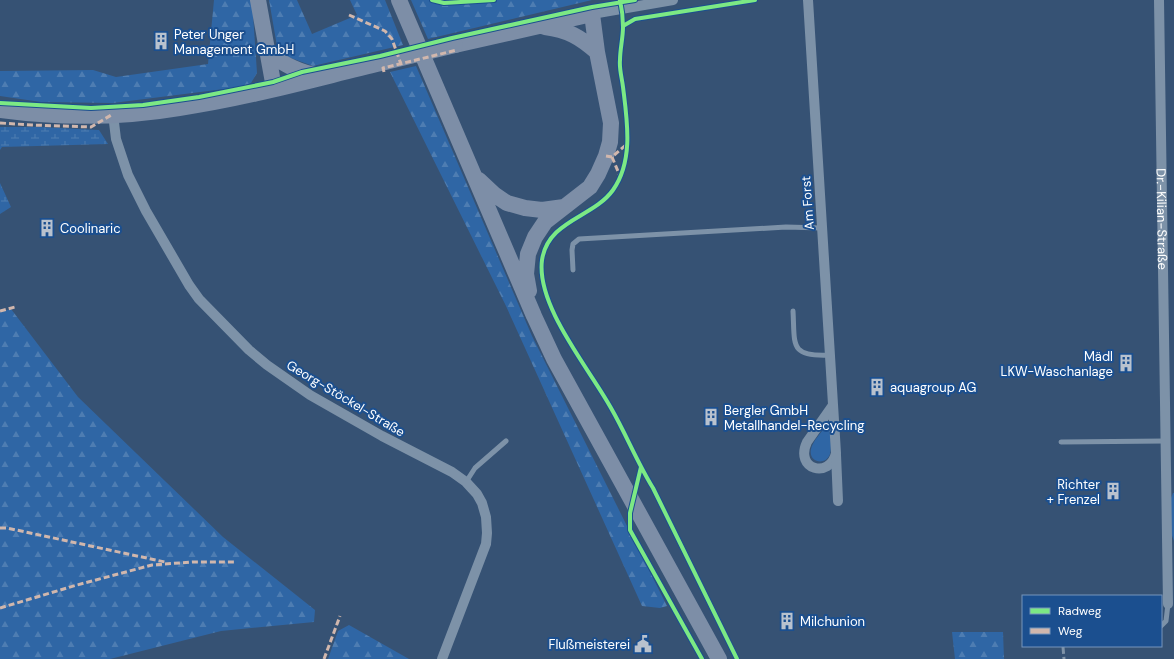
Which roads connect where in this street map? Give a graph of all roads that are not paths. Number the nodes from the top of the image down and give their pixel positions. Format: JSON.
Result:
{"nodes":[{"id":1,"x":258,"y":0,"type":"edge"},
{"id":2,"x":399,"y":0,"type":"edge"},
{"id":3,"x":673,"y":0,"type":"edge"},
{"id":4,"x":808,"y":0,"type":"edge"},
{"id":5,"x":1159,"y":0,"type":"edge"},
{"id":6,"x":592,"y":14,"type":"junction"},
{"id":7,"x":537,"y":26,"type":"junction"},
{"id":8,"x":597,"y":52,"type":"junction"},
{"id":9,"x":268,"y":54,"type":"junction"},
{"id":10,"x":324,"y":77,"type":"junction"},
{"id":11,"x":274,"y":88,"type":"junction"},
{"id":12,"x":0,"y":110,"type":"edge"},
{"id":13,"x":112,"y":114,"type":"junction"},
{"id":14,"x":473,"y":174,"type":"junction"},
{"id":15,"x":567,"y":206,"type":"junction"},
{"id":16,"x":822,"y":228,"type":"junction"},
{"id":17,"x":573,"y":270,"type":"dead end"},
{"id":18,"x":793,"y":311,"type":"dead end"},
{"id":19,"x":534,"y":316,"type":"junction"},
{"id":20,"x":830,"y":354,"type":"junction"},
{"id":21,"x":833,"y":405,"type":"junction"},
{"id":22,"x":506,"y":441,"type":"dead end"},
{"id":23,"x":1165,"y":441,"type":"junction"},
{"id":24,"x":1061,"y":442,"type":"dead end"},
{"id":25,"x":836,"y":453,"type":"junction"},
{"id":26,"x":1166,"y":461,"type":"junction"},
{"id":27,"x":1174,"y":481,"type":"edge"},
{"id":28,"x":466,"y":482,"type":"junction"},
{"id":29,"x":838,"y":501,"type":"dead end"},
{"id":30,"x":1170,"y":551,"type":"edge"},
{"id":31,"x":1168,"y":604,"type":"joint"},
{"id":32,"x":1162,"y":625,"type":"edge"},
{"id":33,"x":442,"y":659,"type":"edge"},
{"id":34,"x":719,"y":659,"type":"edge"}],
"edges":[{"from":1,"to":9,"type":"main road"},
{"from":2,"to":14,"type":"main road"},
{"from":3,"to":6,"type":"street"},
{"from":4,"to":16,"type":"street","name":"Am Forst"},
{"from":5,"to":23,"type":"street","name":"Dr.-Kilian-Straße"},
{"from":6,"to":7,"type":"main road"},
{"from":6,"to":8,"type":"main road"},
{"from":7,"to":8,"type":"main road"},
{"from":7,"to":10,"type":"main road","bridge":true},
{"from":8,"to":15,"type":"main road"},
{"from":9,"to":10,"type":"main road"},
{"from":9,"to":11,"type":"main road"},
{"from":10,"to":11,"type":"main road"},
{"from":11,"to":13,"type":"main road"},
{"from":12,"to":13,"type":"main road"},
{"from":13,"to":28,"type":"street","name":"Georg-Stöckel-Straße"},
{"from":14,"to":15,"type":"main road"},
{"from":14,"to":19,"type":"main road"},
{"from":15,"to":19,"type":"main road"},
{"from":16,"to":17,"type":"lane"},
{"from":16,"to":20,"type":"street","name":"Am Forst"},
{"from":18,"to":20,"type":"lane"},
{"from":19,"to":34,"type":"main road"},
{"from":20,"to":21,"type":"street","name":"Am Forst"},
{"from":21,"to":25,"type":"street","name":"Am Forst"},
{"from":21,"to":25,"type":"street"},
{"from":22,"to":28,"type":"lane"},
{"from":23,"to":24,"type":"lane"},
{"from":23,"to":26,"type":"street","name":"Dr.-Kilian-Straße"},
{"from":25,"to":29,"type":"street","name":"Am Forst"},
{"from":26,"to":27,"type":"street","name":"Dr.-Kilian-Straße"},
{"from":26,"to":30,"type":"street","name":"Dr.-Kilian-Straße"},
{"from":28,"to":33,"type":"street","name":"Georg-Stöckel-Straße"},
{"from":30,"to":31,"type":"street","name":"Dr.-Kilian-Straße"},
{"from":31,"to":32,"type":"lane"}]}
